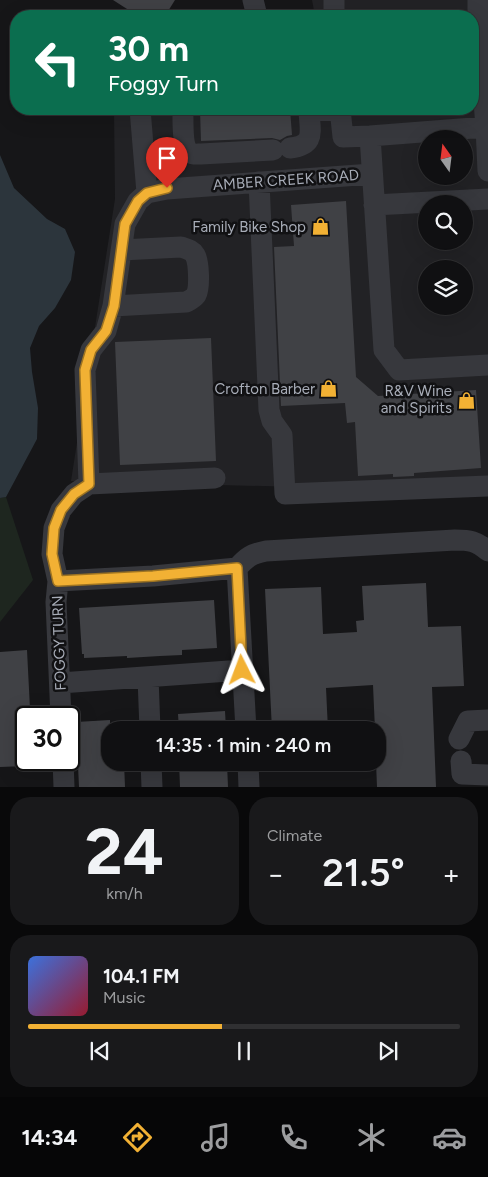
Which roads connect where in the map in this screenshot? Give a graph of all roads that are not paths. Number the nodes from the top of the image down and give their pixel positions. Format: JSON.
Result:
{"nodes":[{"id":1,"x":479,"y":53,"type":"edge"},
{"id":2,"x":140,"y":115,"type":"edge"},
{"id":3,"x":183,"y":115,"type":"edge"},
{"id":4,"x":309,"y":115,"type":"edge"},
{"id":5,"x":341,"y":115,"type":"edge"},
{"id":6,"x":487,"y":127,"type":"edge"},
{"id":7,"x":370,"y":136,"type":"junction"},
{"id":8,"x":488,"y":171,"type":"edge"},
{"id":9,"x":372,"y":174,"type":"junction"},
{"id":10,"x":259,"y":182,"type":"junction"},
{"id":11,"x":147,"y":193,"type":"junction"},
{"id":12,"x":488,"y":199,"type":"edge"},
{"id":13,"x":374,"y":205,"type":"junction"},
{"id":14,"x":121,"y":250,"type":"junction"},
{"id":15,"x":114,"y":306,"type":"junction"},
{"id":16,"x":488,"y":365,"type":"edge"},
{"id":17,"x":214,"y":478,"type":"dead end"},
{"id":18,"x":488,"y":486,"type":"edge"},
{"id":19,"x":82,"y":489,"type":"junction"},
{"id":20,"x":488,"y":551,"type":"edge"},
{"id":21,"x":237,"y":568,"type":"junction"},
{"id":22,"x":58,"y":581,"type":"junction"},
{"id":23,"x":242,"y":670,"type":"junction"},
{"id":24,"x":148,"y":677,"type":"junction"},
{"id":25,"x":60,"y":682,"type":"junction"},
{"id":26,"x":61,"y":706,"type":"edge"},
{"id":27,"x":488,"y":720,"type":"edge"},
{"id":28,"x":150,"y":721,"type":"edge"},
{"id":29,"x":245,"y":721,"type":"edge"},
{"id":30,"x":459,"y":739,"type":"dead end"},
{"id":31,"x":461,"y":761,"type":"dead end"},
{"id":32,"x":63,"y":771,"type":"edge"},
{"id":33,"x":151,"y":771,"type":"edge"},
{"id":34,"x":248,"y":771,"type":"edge"},
{"id":35,"x":488,"y":775,"type":"edge"},
{"id":36,"x":64,"y":787,"type":"edge"},
{"id":37,"x":152,"y":787,"type":"edge"},
{"id":38,"x":249,"y":787,"type":"edge"}],
"edges":[{"from":1,"to":6,"type":"street"},
{"from":2,"to":11,"type":"street"},
{"from":3,"to":4,"type":"street"},
{"from":5,"to":7,"type":"street"},
{"from":6,"to":7,"type":"street"},
{"from":6,"to":8,"type":"street"},
{"from":7,"to":9,"type":"street"},
{"from":9,"to":10,"type":"street","name":"AMBER CREEK ROAD"},
{"from":9,"to":13,"type":"street"},
{"from":10,"to":11,"type":"street","name":"AMBER CREEK ROAD"},
{"from":10,"to":18,"type":"street"},
{"from":11,"to":14,"type":"street"},
{"from":12,"to":13,"type":"street"},
{"from":13,"to":16,"type":"street"},
{"from":14,"to":15,"type":"street"},
{"from":14,"to":15,"type":"street"},
{"from":15,"to":19,"type":"street"},
{"from":17,"to":19,"type":"street"},
{"from":19,"to":22,"type":"street"},
{"from":20,"to":21,"type":"street"},
{"from":21,"to":22,"type":"street","name":"FOGGY TURN"},
{"from":21,"to":23,"type":"street"},
{"from":22,"to":25,"type":"street","name":"FOGGY TURN"},
{"from":23,"to":24,"type":"street"},
{"from":23,"to":29,"type":"street"},
{"from":24,"to":25,"type":"street"},
{"from":24,"to":28,"type":"street"},
{"from":25,"to":26,"type":"street","name":"FOGGY TURN"},
{"from":27,"to":30,"type":"street"},
{"from":31,"to":35,"type":"street"},
{"from":32,"to":36,"type":"street"},
{"from":33,"to":37,"type":"street"},
{"from":34,"to":38,"type":"street"}]}
